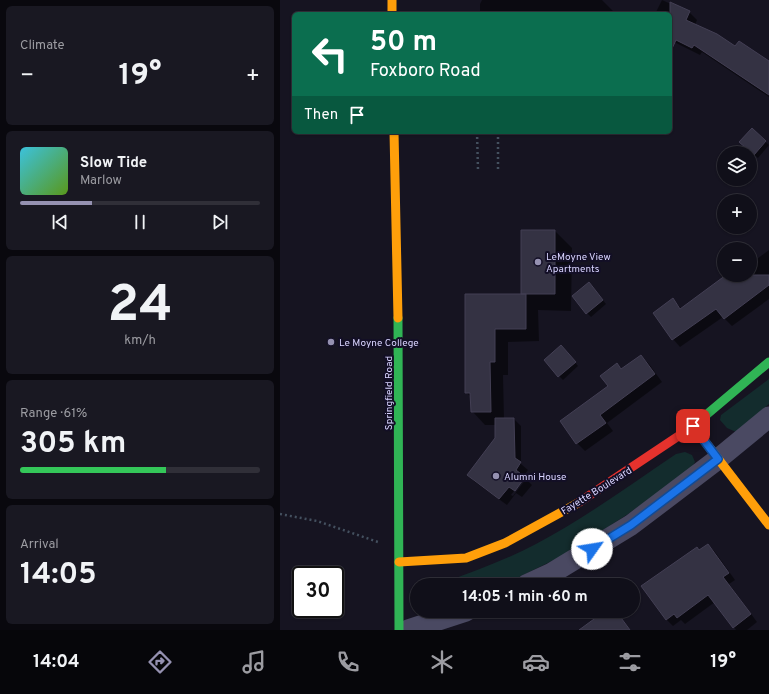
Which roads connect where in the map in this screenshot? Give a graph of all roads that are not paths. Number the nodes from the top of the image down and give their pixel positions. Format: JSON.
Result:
{"nodes":[{"id":1,"x":392,"y":0,"type":"edge"},
{"id":2,"x":392,"y":12,"type":"edge"},
{"id":3,"x":394,"y":134,"type":"edge"},
{"id":4,"x":769,"y":362,"type":"edge"},
{"id":5,"x":769,"y":417,"type":"edge"},
{"id":6,"x":693,"y":426,"type":"junction"},
{"id":7,"x":718,"y":459,"type":"junction"},
{"id":8,"x":769,"y":525,"type":"edge"},
{"id":9,"x":399,"y":562,"type":"junction"},
{"id":10,"x":541,"y":578,"type":"edge"},
{"id":11,"x":445,"y":618,"type":"edge"},
{"id":12,"x":399,"y":630,"type":"edge"},
{"id":13,"x":408,"y":630,"type":"edge"}],
"edges":[{"from":1,"to":2,"type":"street"},
{"from":3,"to":9,"type":"street","name":"Springfield Road"},
{"from":4,"to":6,"type":"street","name":"Fayette Boulevard"},
{"from":5,"to":7,"type":"street"},
{"from":6,"to":7,"type":"street"},
{"from":6,"to":9,"type":"street","name":"Fayette Boulevard"},
{"from":7,"to":8,"type":"street"},
{"from":7,"to":10,"type":"street"},
{"from":9,"to":12,"type":"street","name":"Springfield Road"},
{"from":11,"to":13,"type":"street"}]}
